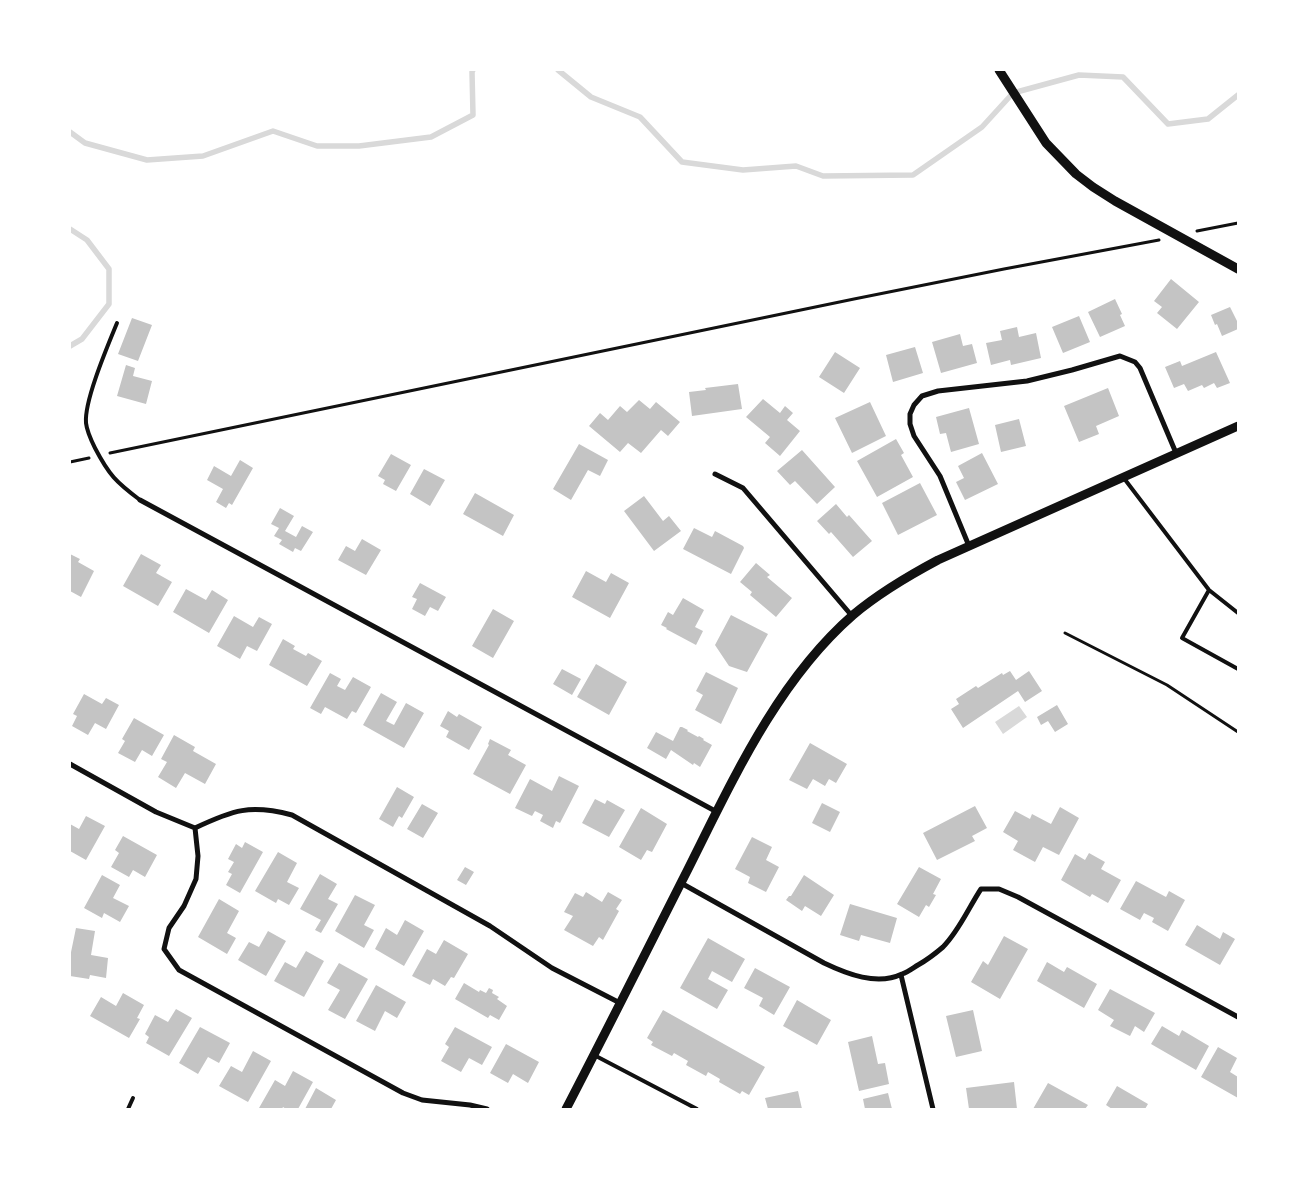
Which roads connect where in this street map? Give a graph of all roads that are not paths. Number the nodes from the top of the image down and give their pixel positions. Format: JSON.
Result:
{"nodes":[{"id":1,"x":1000,"y":72,"type":"edge"},
{"id":2,"x":1238,"y":269,"type":"edge"},
{"id":3,"x":117,"y":323,"type":"dead end"},
{"id":4,"x":1238,"y":426,"type":"edge"},
{"id":5,"x":1176,"y":453,"type":"junction"},
{"id":6,"x":715,"y":474,"type":"dead end"},
{"id":7,"x":1123,"y":477,"type":"junction"},
{"id":8,"x":140,"y":500,"type":"joint"},
{"id":9,"x":969,"y":546,"type":"junction"},
{"id":10,"x":1210,"y":590,"type":"junction"},
{"id":11,"x":1238,"y":613,"type":"edge"},
{"id":12,"x":852,"y":616,"type":"junction"},
{"id":13,"x":1238,"y":669,"type":"edge"},
{"id":14,"x":70,"y":764,"type":"edge"},
{"id":15,"x":717,"y":812,"type":"junction"},
{"id":16,"x":195,"y":828,"type":"junction"},
{"id":17,"x":681,"y":883,"type":"junction"},
{"id":18,"x":901,"y":975,"type":"junction"},
{"id":19,"x":620,"y":1003,"type":"junction"},
{"id":20,"x":1238,"y":1018,"type":"edge"},
{"id":21,"x":594,"y":1055,"type":"junction"},
{"id":22,"x":133,"y":1098,"type":"dead end"},
{"id":23,"x":128,"y":1109,"type":"edge"},
{"id":24,"x":486,"y":1109,"type":"edge"},
{"id":25,"x":566,"y":1109,"type":"edge"},
{"id":26,"x":697,"y":1109,"type":"edge"},
{"id":27,"x":933,"y":1109,"type":"edge"}],
"edges":[{"from":1,"to":2,"type":"street"},
{"from":3,"to":8,"type":"lane"},
{"from":4,"to":5,"type":"street"},
{"from":5,"to":7,"type":"street"},
{"from":5,"to":9,"type":"street"},
{"from":6,"to":12,"type":"street"},
{"from":7,"to":9,"type":"street"},
{"from":7,"to":10,"type":"lane"},
{"from":8,"to":15,"type":"street"},
{"from":9,"to":12,"type":"street"},
{"from":10,"to":11,"type":"lane"},
{"from":10,"to":13,"type":"lane"},
{"from":12,"to":15,"type":"street"},
{"from":14,"to":16,"type":"street"},
{"from":15,"to":17,"type":"street"},
{"from":16,"to":19,"type":"street"},
{"from":16,"to":24,"type":"street"},
{"from":17,"to":18,"type":"street"},
{"from":17,"to":19,"type":"street"},
{"from":18,"to":20,"type":"street"},
{"from":18,"to":27,"type":"street"},
{"from":19,"to":21,"type":"street"},
{"from":21,"to":25,"type":"street"},
{"from":21,"to":26,"type":"lane"},
{"from":22,"to":23,"type":"lane"}]}
